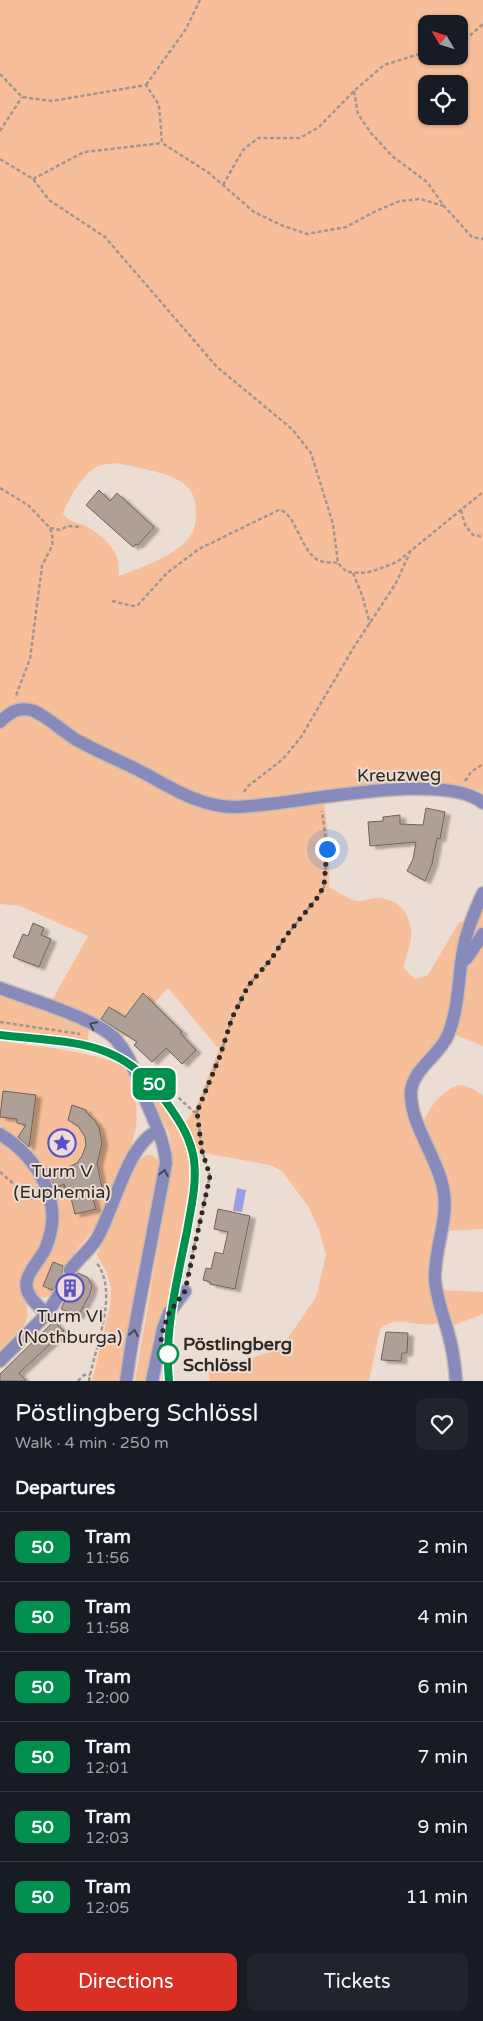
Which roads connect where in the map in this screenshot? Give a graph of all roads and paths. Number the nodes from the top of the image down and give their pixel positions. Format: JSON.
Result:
{"nodes":[{"id":1,"x":200,"y":0,"type":"edge"},
{"id":2,"x":483,"y":24,"type":"edge"},
{"id":3,"x":468,"y":37,"type":"edge"},
{"id":4,"x":418,"y":54,"type":"edge"},
{"id":5,"x":0,"y":74,"type":"edge"},
{"id":6,"x":146,"y":85,"type":"junction"},
{"id":7,"x":354,"y":91,"type":"junction"},
{"id":8,"x":22,"y":97,"type":"junction"},
{"id":9,"x":0,"y":131,"type":"edge"},
{"id":10,"x":162,"y":143,"type":"junction"},
{"id":11,"x":0,"y":158,"type":"edge"},
{"id":12,"x":33,"y":179,"type":"junction"},
{"id":13,"x":223,"y":185,"type":"junction"},
{"id":14,"x":444,"y":206,"type":"junction"},
{"id":15,"x":483,"y":239,"type":"edge"},
{"id":16,"x":0,"y":488,"type":"edge"},
{"id":17,"x":483,"y":492,"type":"edge"},
{"id":18,"x":461,"y":510,"type":"junction"},
{"id":19,"x":82,"y":527,"type":"dead end"},
{"id":20,"x":50,"y":528,"type":"junction"},
{"id":21,"x":483,"y":538,"type":"edge"},
{"id":22,"x":411,"y":549,"type":"junction"},
{"id":23,"x":338,"y":563,"type":"junction"},
{"id":24,"x":353,"y":573,"type":"junction"},
{"id":25,"x":112,"y":601,"type":"dead end"},
{"id":26,"x":370,"y":624,"type":"junction"},
{"id":27,"x":14,"y":710,"type":"junction"},
{"id":28,"x":0,"y":722,"type":"edge"},
{"id":29,"x":483,"y":764,"type":"edge"},
{"id":30,"x":461,"y":793,"type":"junction"},
{"id":31,"x":320,"y":797,"type":"junction"},
{"id":32,"x":481,"y":801,"type":"edge"},
{"id":33,"x":245,"y":807,"type":"junction"},
{"id":34,"x":483,"y":893,"type":"edge"},
{"id":35,"x":483,"y":934,"type":"edge"},
{"id":36,"x":461,"y":962,"type":"junction"},
{"id":37,"x":0,"y":988,"type":"edge"},
{"id":38,"x":0,"y":1022,"type":"edge"},
{"id":39,"x":107,"y":1032,"type":"junction"},
{"id":40,"x":147,"y":1068,"type":"dead end"},
{"id":41,"x":197,"y":1112,"type":"junction"},
{"id":42,"x":158,"y":1131,"type":"junction"},
{"id":43,"x":0,"y":1134,"type":"edge"},
{"id":44,"x":0,"y":1172,"type":"edge"},
{"id":45,"x":38,"y":1197,"type":"dead end"},
{"id":46,"x":86,"y":1252,"type":"junction"},
{"id":47,"x":70,"y":1270,"type":"tunnel mouth"},
{"id":48,"x":185,"y":1291,"type":"joint"},
{"id":49,"x":60,"y":1293,"type":"tunnel mouth"},
{"id":50,"x":47,"y":1314,"type":"junction"},
{"id":51,"x":0,"y":1362,"type":"edge"},
{"id":52,"x":90,"y":1375,"type":"junction"},
{"id":53,"x":78,"y":1381,"type":"edge"},
{"id":54,"x":89,"y":1381,"type":"edge"},
{"id":55,"x":126,"y":1381,"type":"edge"},
{"id":56,"x":152,"y":1381,"type":"edge"},
{"id":57,"x":456,"y":1381,"type":"edge"}],
"edges":[{"from":1,"to":6,"type":"path"},
{"from":2,"to":3,"type":"path"},
{"from":4,"to":7,"type":"path"},
{"from":5,"to":8,"type":"path"},
{"from":6,"to":8,"type":"path"},
{"from":6,"to":10,"type":"path"},
{"from":7,"to":13,"type":"path"},
{"from":7,"to":14,"type":"path"},
{"from":8,"to":9,"type":"path"},
{"from":10,"to":12,"type":"path"},
{"from":10,"to":13,"type":"path"},
{"from":11,"to":12,"type":"path"},
{"from":12,"to":23,"type":"path"},
{"from":13,"to":14,"type":"path"},
{"from":14,"to":15,"type":"path"},
{"from":16,"to":20,"type":"path"},
{"from":17,"to":18,"type":"path"},
{"from":18,"to":21,"type":"path"},
{"from":18,"to":22,"type":"path"},
{"from":19,"to":20,"type":"path"},
{"from":20,"to":27,"type":"path"},
{"from":22,"to":24,"type":"path"},
{"from":22,"to":26,"type":"path"},
{"from":23,"to":24,"type":"path"},
{"from":23,"to":25,"type":"path"},
{"from":24,"to":26,"type":"path"},
{"from":26,"to":33,"type":"path"},
{"from":27,"to":28,"type":"street"},
{"from":27,"to":33,"type":"street","name":"Kreuzweg"},
{"from":29,"to":30,"type":"path"},
{"from":30,"to":31,"type":"street","name":"Kreuzweg"},
{"from":30,"to":32,"type":"street","name":"Kreuzweg"},
{"from":31,"to":33,"type":"street","name":"Kreuzweg"},
{"from":31,"to":41,"type":"path"},
{"from":34,"to":36,"type":"street"},
{"from":35,"to":36,"type":"street"},
{"from":36,"to":57,"type":"street"},
{"from":39,"to":37,"type":"street","one_way":true},
{"from":38,"to":39,"type":"path"},
{"from":39,"to":42,"type":"street"},
{"from":40,"to":41,"type":"path"},
{"from":41,"to":48,"type":"path"},
{"from":42,"to":46,"type":"street"},
{"from":55,"to":42,"type":"street","one_way":true},
{"from":43,"to":50,"type":"street"},
{"from":44,"to":45,"type":"path"},
{"from":46,"to":47,"type":"street"},
{"from":46,"to":52,"type":"path"},
{"from":48,"to":56,"type":"street"},
{"from":49,"to":50,"type":"street"},
{"from":50,"to":51,"type":"street"},
{"from":52,"to":53,"type":"path"},
{"from":52,"to":54,"type":"path"}]}
